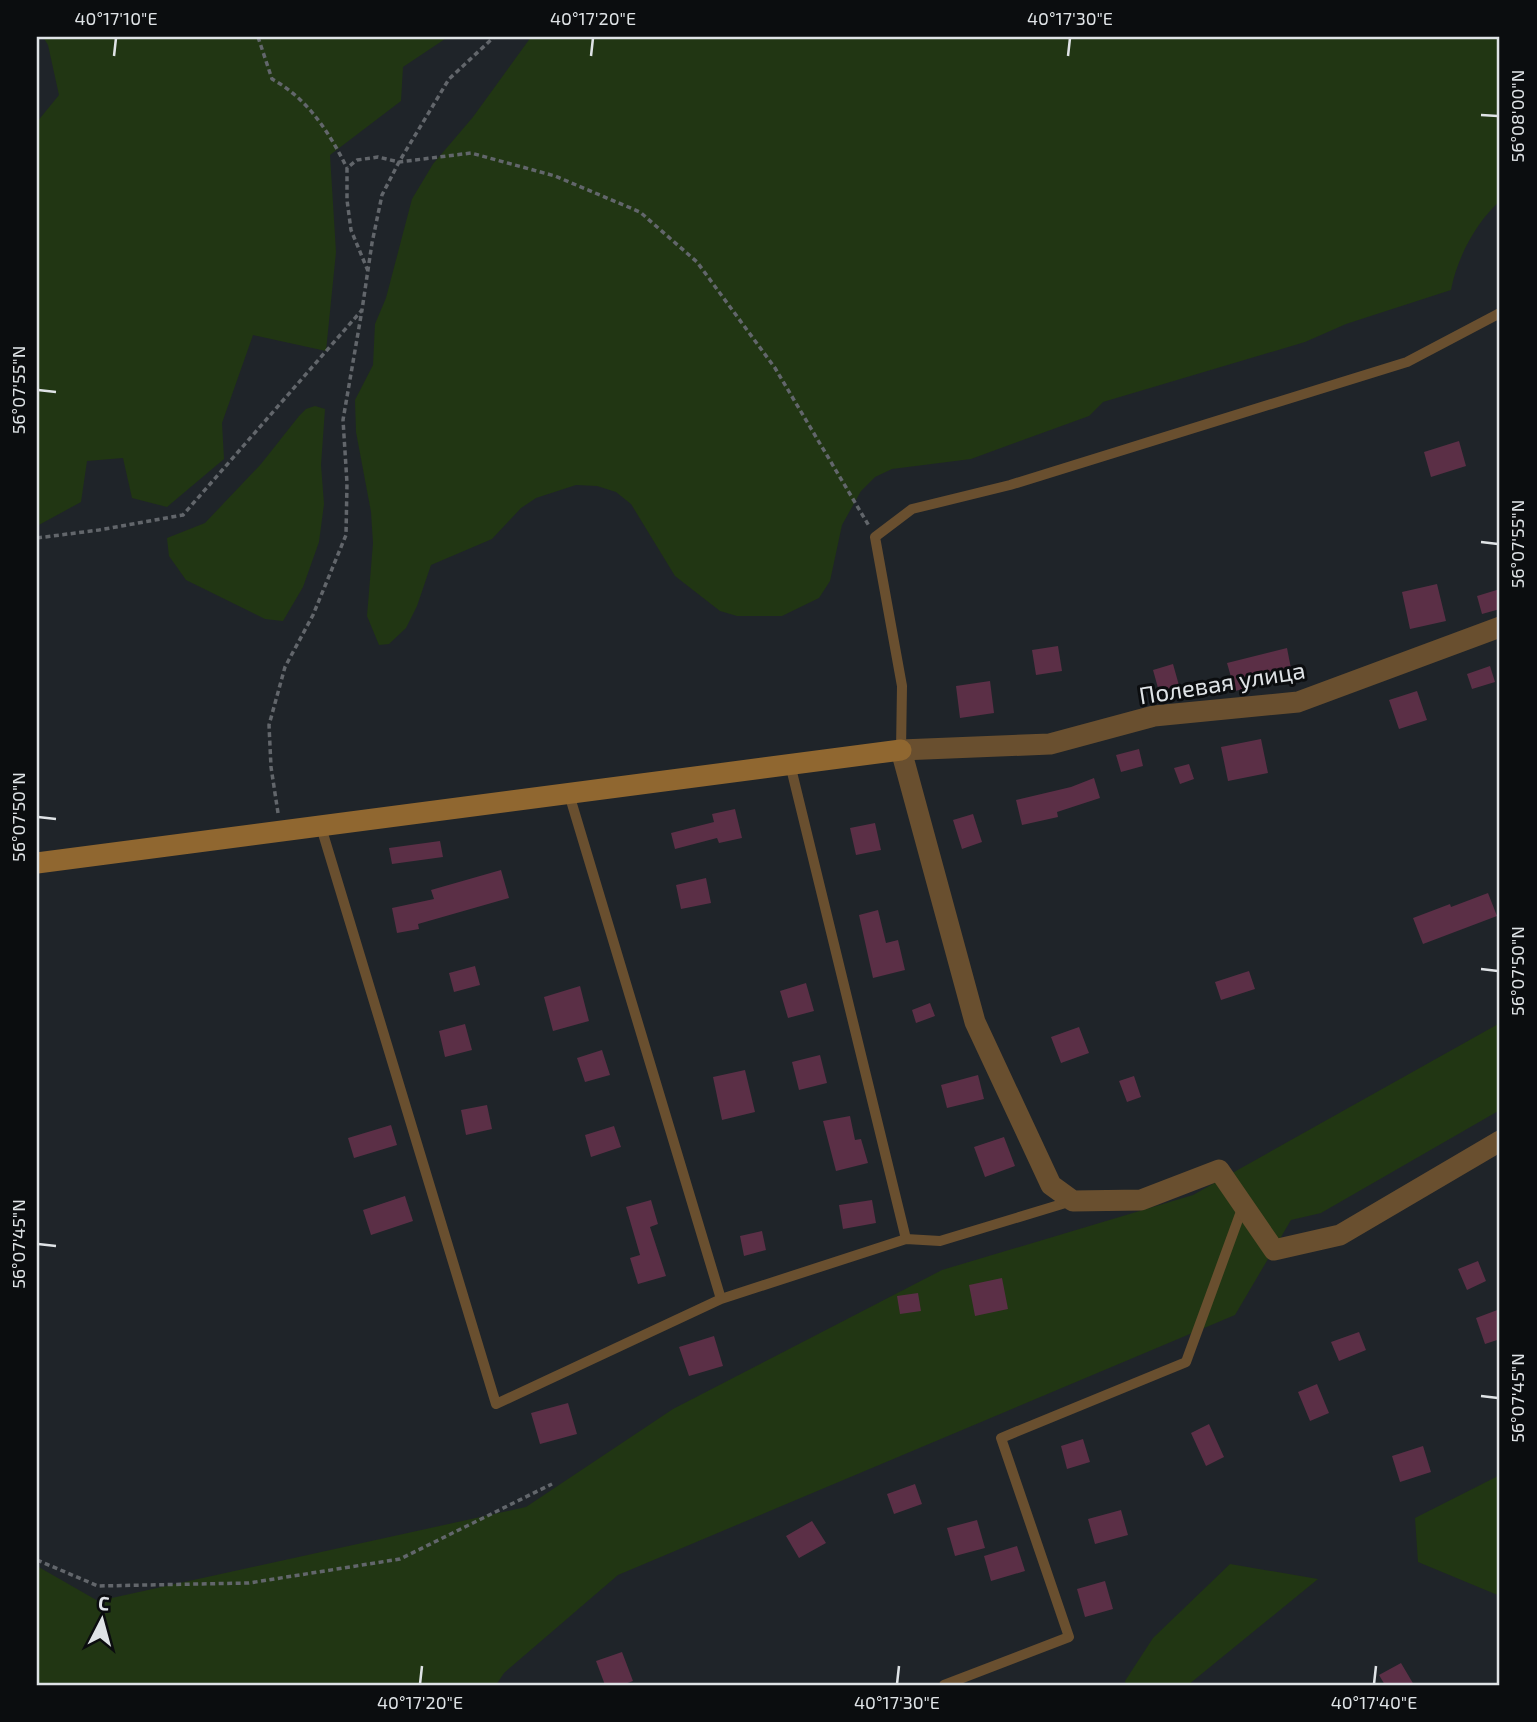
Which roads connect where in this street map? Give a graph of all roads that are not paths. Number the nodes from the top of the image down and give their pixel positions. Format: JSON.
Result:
{"nodes":[{"id":1,"x":1500,"y":313,"type":"edge"},
{"id":2,"x":1500,"y":627,"type":"edge"},
{"id":3,"x":901,"y":750,"type":"junction"},
{"id":4,"x":790,"y":764,"type":"junction"},
{"id":5,"x":569,"y":794,"type":"junction"},
{"id":6,"x":321,"y":827,"type":"junction"},
{"id":7,"x":37,"y":863,"type":"edge"},
{"id":8,"x":1500,"y":1141,"type":"edge"},
{"id":9,"x":1073,"y":1201,"type":"junction"},
{"id":10,"x":1243,"y":1206,"type":"junction"},
{"id":11,"x":906,"y":1239,"type":"junction"},
{"id":12,"x":721,"y":1299,"type":"junction"},
{"id":13,"x":944,"y":1685,"type":"edge"}],
"edges":[{"from":1,"to":3,"type":"lane"},
{"from":2,"to":3,"type":"street","name":"Полевая улица"},
{"from":3,"to":4,"type":"street"},
{"from":3,"to":9,"type":"street"},
{"from":4,"to":5,"type":"street"},
{"from":4,"to":11,"type":"lane"},
{"from":5,"to":6,"type":"street"},
{"from":5,"to":12,"type":"lane"},
{"from":6,"to":7,"type":"street"},
{"from":6,"to":12,"type":"lane"},
{"from":8,"to":10,"type":"street"},
{"from":9,"to":10,"type":"street"},
{"from":9,"to":11,"type":"lane"},
{"from":10,"to":13,"type":"lane"},
{"from":11,"to":12,"type":"lane"}]}
